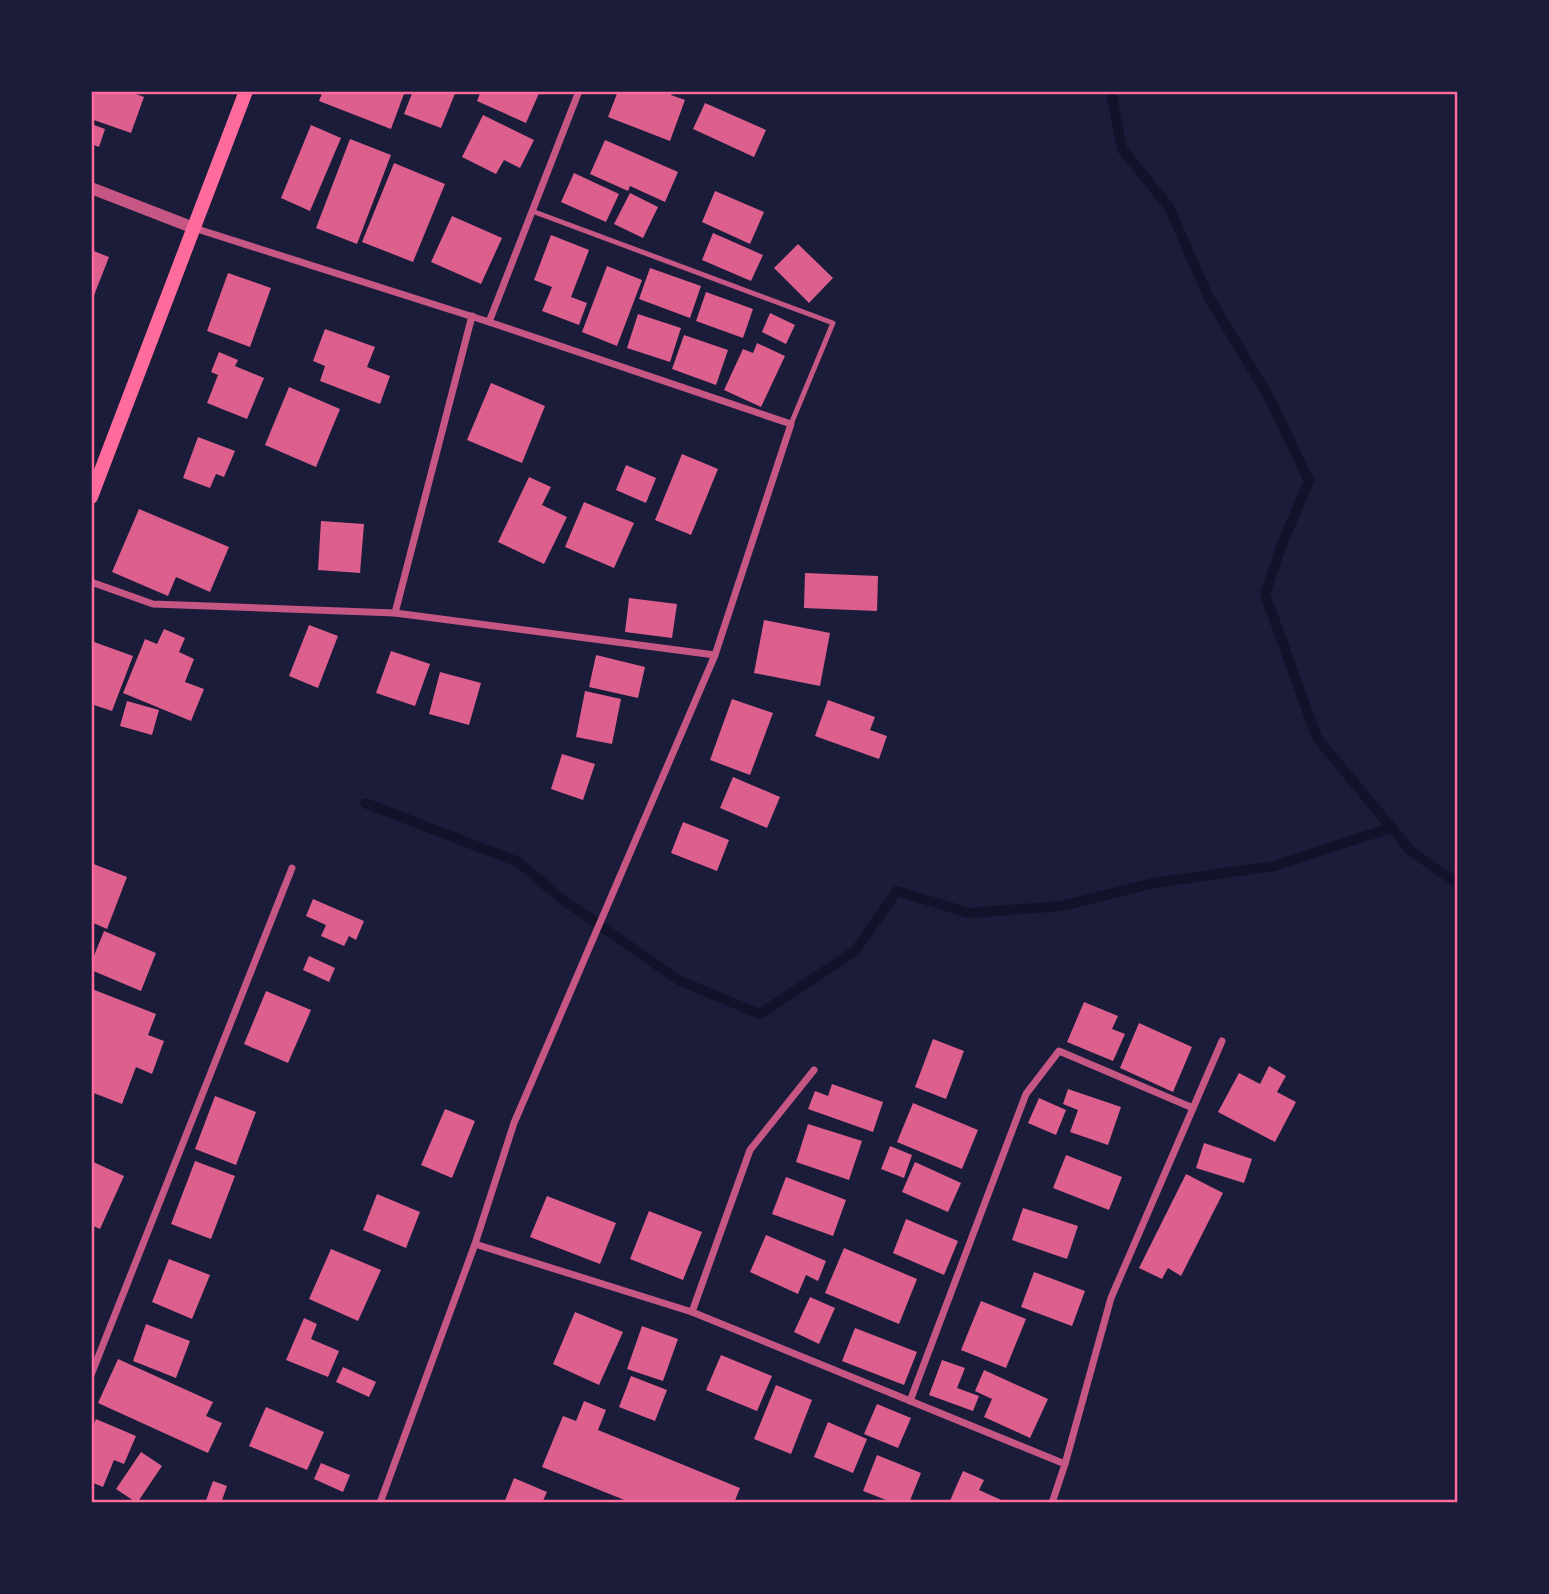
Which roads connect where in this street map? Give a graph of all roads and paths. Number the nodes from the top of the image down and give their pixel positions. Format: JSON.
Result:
{"nodes":[{"id":1,"x":246,"y":91,"type":"edge"},
{"id":2,"x":579,"y":91,"type":"edge"},
{"id":3,"x":91,"y":188,"type":"edge"},
{"id":4,"x":532,"y":211,"type":"junction"},
{"id":5,"x":194,"y":228,"type":"junction"},
{"id":6,"x":472,"y":316,"type":"junction"},
{"id":7,"x":489,"y":322,"type":"junction"},
{"id":8,"x":790,"y":424,"type":"junction"},
{"id":9,"x":91,"y":497,"type":"edge"},
{"id":10,"x":91,"y":582,"type":"edge"},
{"id":11,"x":395,"y":613,"type":"junction"},
{"id":12,"x":715,"y":656,"type":"junction"},
{"id":13,"x":292,"y":868,"type":"dead end"},
{"id":14,"x":1222,"y":1041,"type":"dead end"},
{"id":15,"x":814,"y":1070,"type":"dead end"},
{"id":16,"x":1192,"y":1108,"type":"junction"},
{"id":17,"x":475,"y":1244,"type":"junction"},
{"id":18,"x":692,"y":1312,"type":"junction"},
{"id":19,"x":91,"y":1375,"type":"edge"},
{"id":20,"x":910,"y":1401,"type":"junction"},
{"id":21,"x":1065,"y":1464,"type":"junction"},
{"id":22,"x":380,"y":1503,"type":"edge"},
{"id":23,"x":1052,"y":1503,"type":"edge"}],
"edges":[{"from":1,"to":5,"type":"main road"},
{"from":2,"to":4,"type":"street"},
{"from":3,"to":5,"type":"street"},
{"from":4,"to":7,"type":"street"},
{"from":4,"to":8,"type":"lane"},
{"from":5,"to":6,"type":"street"},
{"from":5,"to":9,"type":"main road"},
{"from":6,"to":7,"type":"street"},
{"from":6,"to":11,"type":"street"},
{"from":7,"to":8,"type":"street"},
{"from":8,"to":12,"type":"street"},
{"from":10,"to":11,"type":"street"},
{"from":11,"to":12,"type":"street"},
{"from":12,"to":17,"type":"street"},
{"from":13,"to":19,"type":"street"},
{"from":14,"to":16,"type":"street"},
{"from":15,"to":18,"type":"street"},
{"from":16,"to":20,"type":"street"},
{"from":16,"to":21,"type":"street"},
{"from":17,"to":18,"type":"street"},
{"from":17,"to":22,"type":"street"},
{"from":18,"to":20,"type":"street"},
{"from":20,"to":21,"type":"street"},
{"from":21,"to":23,"type":"street"}]}
